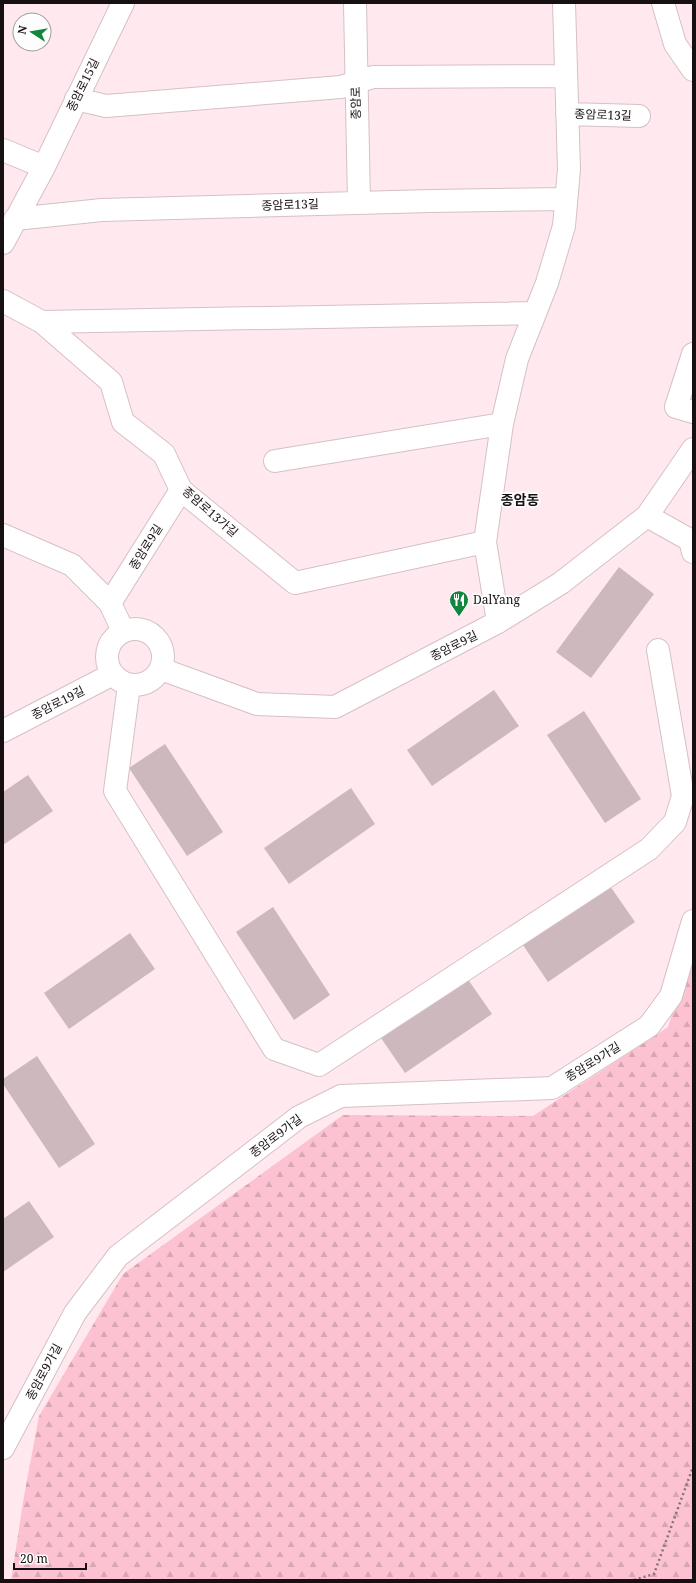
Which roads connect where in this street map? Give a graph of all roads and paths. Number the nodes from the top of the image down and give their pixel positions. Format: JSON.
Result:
{"nodes":[{"id":1,"x":123,"y":3,"type":"edge"},
{"id":2,"x":355,"y":3,"type":"edge"},
{"id":3,"x":564,"y":3,"type":"edge"},
{"id":4,"x":663,"y":3,"type":"edge"},
{"id":5,"x":693,"y":70,"type":"edge"},
{"id":6,"x":566,"y":76,"type":"junction"},
{"id":7,"x":356,"y":83,"type":"junction"},
{"id":8,"x":76,"y":99,"type":"junction"},
{"id":9,"x":567,"y":114,"type":"junction"},
{"id":10,"x":639,"y":116,"type":"dead end"},
{"id":11,"x":3,"y":150,"type":"edge"},
{"id":12,"x":44,"y":167,"type":"junction"},
{"id":13,"x":566,"y":199,"type":"junction"},
{"id":14,"x":359,"y":203,"type":"junction"},
{"id":15,"x":15,"y":219,"type":"junction"},
{"id":16,"x":3,"y":243,"type":"edge"},
{"id":17,"x":3,"y":301,"type":"edge"},
{"id":18,"x":535,"y":313,"type":"junction"},
{"id":19,"x":42,"y":322,"type":"junction"},
{"id":20,"x":693,"y":354,"type":"edge"},
{"id":21,"x":693,"y":412,"type":"edge"},
{"id":22,"x":502,"y":424,"type":"junction"},
{"id":23,"x":275,"y":461,"type":"dead end"},
{"id":24,"x":690,"y":461,"type":"edge"},
{"id":25,"x":181,"y":490,"type":"junction"},
{"id":26,"x":647,"y":516,"type":"junction"},
{"id":27,"x":3,"y":535,"type":"edge"},
{"id":28,"x":485,"y":542,"type":"junction"},
{"id":29,"x":693,"y":552,"type":"edge"},
{"id":30,"x":110,"y":603,"type":"junction"},
{"id":31,"x":498,"y":622,"type":"junction"},
{"id":32,"x":123,"y":631,"type":"junction"},
{"id":33,"x":658,"y":650,"type":"dead end"},
{"id":34,"x":161,"y":669,"type":"junction"},
{"id":35,"x":121,"y":680,"type":"junction"},
{"id":36,"x":3,"y":731,"type":"edge"},
{"id":37,"x":693,"y":921,"type":"edge"},
{"id":38,"x":3,"y":1448,"type":"edge"},
{"id":39,"x":693,"y":1467,"type":"edge"},
{"id":40,"x":634,"y":1580,"type":"edge"}],
"edges":[{"from":1,"to":8,"type":"street","name":"종암로15길"},
{"from":2,"to":7,"type":"street","name":"종암로"},
{"from":3,"to":6,"type":"street","name":"종암로13길"},
{"from":4,"to":5,"type":"street"},
{"from":6,"to":7,"type":"street"},
{"from":6,"to":9,"type":"street","name":"종암로13길"},
{"from":7,"to":8,"type":"street"},
{"from":7,"to":14,"type":"street","name":"종암로"},
{"from":8,"to":12,"type":"street","name":"종암로15길"},
{"from":9,"to":10,"type":"street","name":"종암로13길"},
{"from":9,"to":13,"type":"street","name":"종암로13길"},
{"from":11,"to":12,"type":"street"},
{"from":12,"to":15,"type":"street","name":"종암로15길"},
{"from":13,"to":14,"type":"street","name":"종암로13길"},
{"from":13,"to":18,"type":"street","name":"종암로13길"},
{"from":14,"to":15,"type":"street","name":"종암로13길"},
{"from":15,"to":16,"type":"street","name":"종암로15길"},
{"from":17,"to":19,"type":"street","name":"종암로13가길"},
{"from":18,"to":19,"type":"street"},
{"from":18,"to":22,"type":"street","name":"종암로13길"},
{"from":19,"to":25,"type":"street","name":"종암로13가길"},
{"from":20,"to":21,"type":"street"},
{"from":22,"to":23,"type":"street"},
{"from":22,"to":28,"type":"street","name":"종암로13길"},
{"from":24,"to":26,"type":"street","name":"종암로9길"},
{"from":25,"to":28,"type":"street","name":"종암로13가길"},
{"from":25,"to":30,"type":"street","name":"종암로9길"},
{"from":26,"to":29,"type":"street"},
{"from":26,"to":31,"type":"street","name":"종암로9길"},
{"from":27,"to":30,"type":"street"},
{"from":28,"to":31,"type":"street","name":"종암로13길"},
{"from":30,"to":32,"type":"street"},
{"from":31,"to":34,"type":"street","name":"종암로9길"},
{"from":32,"to":34,"type":"street"},
{"from":32,"to":35,"type":"street"},
{"from":33,"to":35,"type":"street"},
{"from":34,"to":35,"type":"street"},
{"from":35,"to":36,"type":"street","name":"종암로19길"},
{"from":37,"to":38,"type":"street","name":"종암로9가길"},
{"from":39,"to":40,"type":"path"}]}
